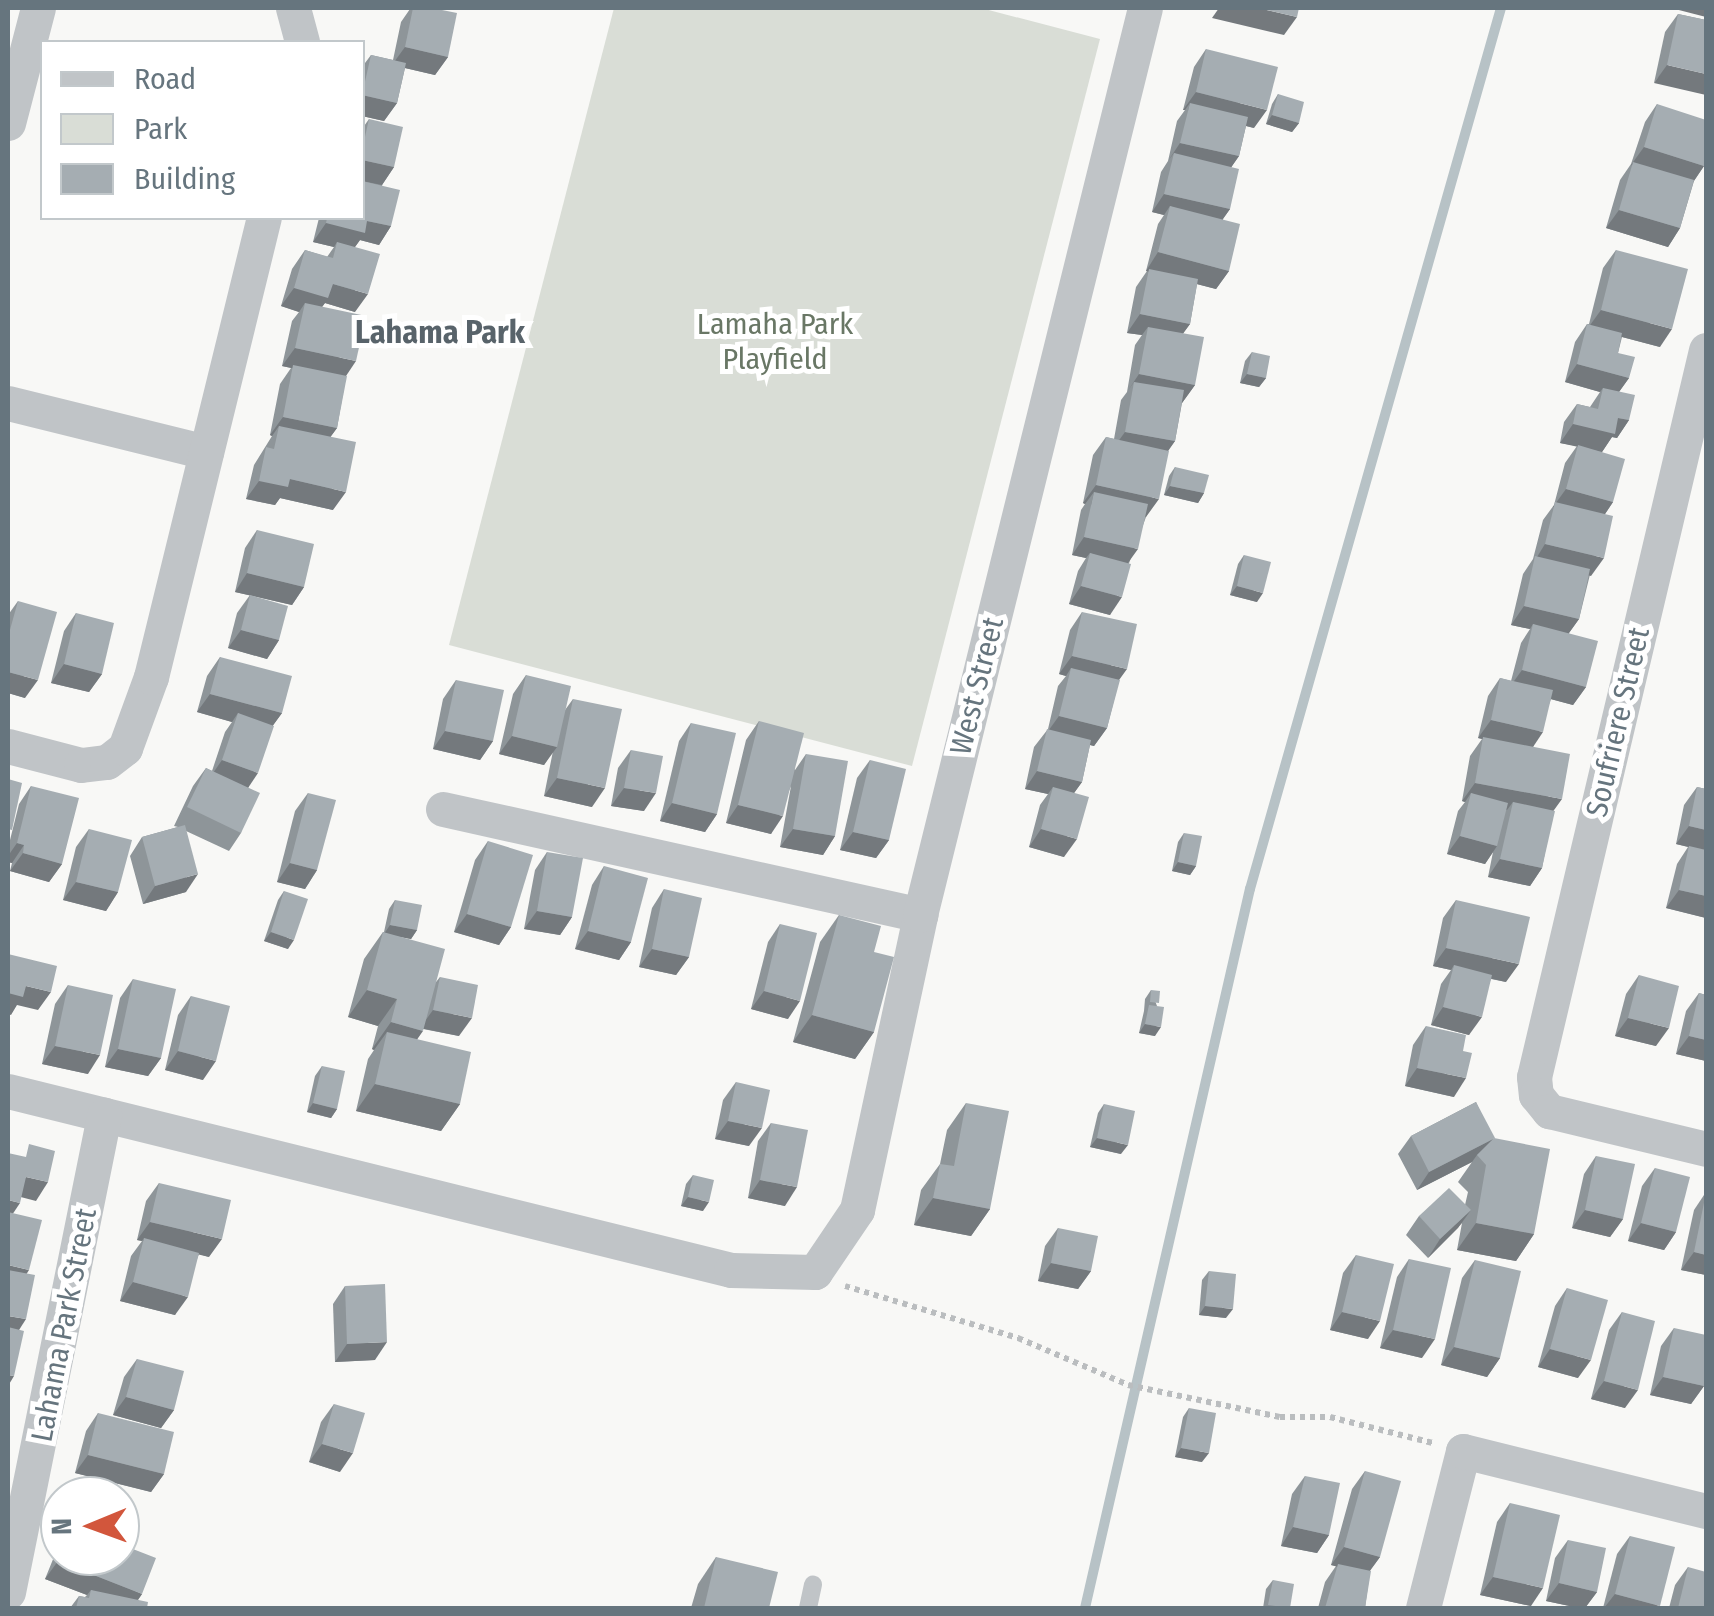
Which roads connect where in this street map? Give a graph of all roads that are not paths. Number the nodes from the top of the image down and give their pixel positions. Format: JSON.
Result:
{"nodes":[{"id":1,"x":38,"y":8,"type":"edge"},
{"id":2,"x":293,"y":8,"type":"edge"},
{"id":3,"x":1146,"y":8,"type":"edge"},
{"id":4,"x":301,"y":40,"type":"edge"},
{"id":5,"x":8,"y":123,"type":"edge"},
{"id":6,"x":264,"y":220,"type":"edge"},
{"id":7,"x":1706,"y":350,"type":"edge"},
{"id":8,"x":8,"y":403,"type":"edge"},
{"id":9,"x":206,"y":452,"type":"junction"},
{"id":10,"x":8,"y":746,"type":"edge"},
{"id":11,"x":443,"y":808,"type":"dead end"},
{"id":12,"x":920,"y":914,"type":"junction"},
{"id":13,"x":8,"y":1091,"type":"edge"},
{"id":14,"x":104,"y":1115,"type":"junction"},
{"id":15,"x":1706,"y":1149,"type":"edge"},
{"id":16,"x":1706,"y":1510,"type":"edge"},
{"id":17,"x":813,"y":1585,"type":"dead end"},
{"id":18,"x":8,"y":1592,"type":"edge"},
{"id":19,"x":808,"y":1608,"type":"edge"},
{"id":20,"x":1423,"y":1608,"type":"edge"}],
"edges":[{"from":1,"to":5,"type":"street"},
{"from":2,"to":4,"type":"street"},
{"from":3,"to":12,"type":"street","name":"West Street"},
{"from":6,"to":9,"type":"street"},
{"from":7,"to":15,"type":"street","name":"Soufriere Street"},
{"from":8,"to":9,"type":"street"},
{"from":9,"to":10,"type":"street"},
{"from":11,"to":12,"type":"street"},
{"from":12,"to":14,"type":"street","name":"West Street"},
{"from":13,"to":14,"type":"street"},
{"from":14,"to":18,"type":"street","name":"Lahama Park Street"},
{"from":16,"to":20,"type":"street"},
{"from":17,"to":19,"type":"lane"}]}
